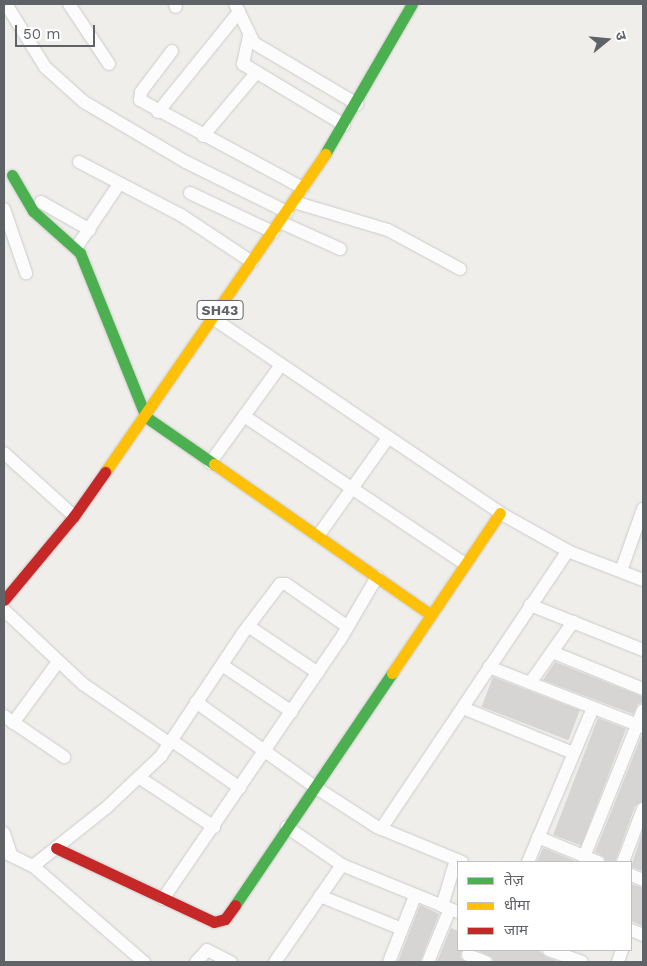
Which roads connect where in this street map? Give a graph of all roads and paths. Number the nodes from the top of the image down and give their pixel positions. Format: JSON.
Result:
{"nodes":[{"id":1,"x":6,"y":4,"type":"edge"},
{"id":2,"x":69,"y":4,"type":"edge"},
{"id":3,"x":412,"y":4,"type":"edge"},
{"id":4,"x":237,"y":8,"type":"edge"},
{"id":5,"x":249,"y":36,"type":"junction"},
{"id":6,"x":172,"y":51,"type":"dead end"},
{"id":7,"x":108,"y":64,"type":"dead end"},
{"id":8,"x":256,"y":73,"type":"junction"},
{"id":9,"x":356,"y":104,"type":"junction"},
{"id":10,"x":158,"y":112,"type":"junction"},
{"id":11,"x":344,"y":125,"type":"junction"},
{"id":12,"x":203,"y":136,"type":"junction"},
{"id":13,"x":79,"y":162,"type":"dead end"},
{"id":14,"x":12,"y":174,"type":"dead end"},
{"id":15,"x":119,"y":184,"type":"junction"},
{"id":16,"x":303,"y":188,"type":"junction"},
{"id":17,"x":190,"y":193,"type":"dead end"},
{"id":18,"x":41,"y":202,"type":"dead end"},
{"id":19,"x":4,"y":210,"type":"edge"},
{"id":20,"x":283,"y":217,"type":"junction"},
{"id":21,"x":90,"y":230,"type":"junction"},
{"id":22,"x":76,"y":248,"type":"junction"},
{"id":23,"x":340,"y":249,"type":"dead end"},
{"id":24,"x":252,"y":262,"type":"junction"},
{"id":25,"x":460,"y":269,"type":"dead end"},
{"id":26,"x":26,"y":273,"type":"dead end"},
{"id":27,"x":214,"y":319,"type":"junction"},
{"id":28,"x":281,"y":365,"type":"junction"},
{"id":29,"x":244,"y":416,"type":"junction"},
{"id":30,"x":146,"y":417,"type":"junction"},
{"id":31,"x":388,"y":438,"type":"junction"},
{"id":32,"x":4,"y":453,"type":"edge"},
{"id":33,"x":210,"y":463,"type":"junction"},
{"id":34,"x":352,"y":488,"type":"junction"},
{"id":35,"x":643,"y":509,"type":"edge"},
{"id":36,"x":500,"y":513,"type":"junction"},
{"id":37,"x":74,"y":516,"type":"junction"},
{"id":38,"x":318,"y":536,"type":"junction"},
{"id":39,"x":568,"y":551,"type":"junction"},
{"id":40,"x":465,"y":564,"type":"junction"},
{"id":41,"x":621,"y":571,"type":"junction"},
{"id":42,"x":377,"y":577,"type":"junction"},
{"id":43,"x":643,"y":580,"type":"edge"},
{"id":44,"x":4,"y":600,"type":"edge"},
{"id":45,"x":530,"y":605,"type":"junction"},
{"id":46,"x":4,"y":610,"type":"edge"},
{"id":47,"x":431,"y":615,"type":"junction"},
{"id":48,"x":573,"y":622,"type":"junction"},
{"id":49,"x":248,"y":626,"type":"junction"},
{"id":50,"x":348,"y":627,"type":"junction"},
{"id":51,"x":643,"y":650,"type":"edge"},
{"id":52,"x":552,"y":652,"type":"junction"},
{"id":53,"x":58,"y":662,"type":"junction"},
{"id":54,"x":222,"y":665,"type":"junction"},
{"id":55,"x":489,"y":667,"type":"junction"},
{"id":56,"x":318,"y":673,"type":"junction"},
{"id":57,"x":530,"y":683,"type":"junction"},
{"id":58,"x":643,"y":689,"type":"edge"},
{"id":59,"x":196,"y":702,"type":"junction"},
{"id":60,"x":463,"y":708,"type":"junction"},
{"id":61,"x":593,"y":708,"type":"junction"},
{"id":62,"x":643,"y":710,"type":"edge"},
{"id":63,"x":292,"y":712,"type":"junction"},
{"id":64,"x":8,"y":720,"type":"edge"},
{"id":65,"x":640,"y":726,"type":"edge"},
{"id":66,"x":170,"y":741,"type":"junction"},
{"id":67,"x":265,"y":751,"type":"junction"},
{"id":68,"x":573,"y":753,"type":"junction"},
{"id":69,"x":64,"y":757,"type":"dead end"},
{"id":70,"x":140,"y":778,"type":"junction"},
{"id":71,"x":315,"y":787,"type":"junction"},
{"id":72,"x":240,"y":788,"type":"junction"},
{"id":73,"x":643,"y":809,"type":"edge"},
{"id":74,"x":214,"y":827,"type":"junction"},
{"id":75,"x":287,"y":828,"type":"junction"},
{"id":76,"x":381,"y":828,"type":"junction"},
{"id":77,"x":4,"y":833,"type":"edge"},
{"id":78,"x":538,"y":837,"type":"junction"},
{"id":79,"x":56,"y":848,"type":"junction"},
{"id":80,"x":8,"y":853,"type":"edge"},
{"id":81,"x":584,"y":856,"type":"junction"},
{"id":82,"x":459,"y":861,"type":"edge"},
{"id":83,"x":528,"y":861,"type":"edge"},
{"id":84,"x":596,"y":861,"type":"edge"},
{"id":85,"x":622,"y":861,"type":"edge"},
{"id":86,"x":342,"y":865,"type":"junction"},
{"id":87,"x":33,"y":866,"type":"junction"},
{"id":88,"x":457,"y":872,"type":"edge"},
{"id":89,"x":320,"y":896,"type":"junction"},
{"id":90,"x":416,"y":896,"type":"junction"},
{"id":91,"x":163,"y":899,"type":"junction"},
{"id":92,"x":450,"y":909,"type":"edge"},
{"id":93,"x":402,"y":929,"type":"junction"},
{"id":94,"x":551,"y":951,"type":"edge"},
{"id":95,"x":467,"y":956,"type":"edge"},
{"id":96,"x":144,"y":962,"type":"edge"},
{"id":97,"x":196,"y":962,"type":"edge"},
{"id":98,"x":231,"y":962,"type":"edge"},
{"id":99,"x":275,"y":962,"type":"edge"},
{"id":100,"x":389,"y":962,"type":"edge"},
{"id":101,"x":428,"y":962,"type":"edge"},
{"id":102,"x":486,"y":962,"type":"edge"},
{"id":103,"x":581,"y":962,"type":"edge"}],
"edges":[{"from":1,"to":20,"type":"street"},
{"from":2,"to":7,"type":"street"},
{"from":3,"to":9,"type":"street","number":"SH43"},
{"from":4,"to":5,"type":"street"},
{"from":4,"to":10,"type":"street"},
{"from":5,"to":8,"type":"street"},
{"from":5,"to":9,"type":"street"},
{"from":6,"to":10,"type":"street"},
{"from":8,"to":11,"type":"street"},
{"from":8,"to":12,"type":"street"},
{"from":9,"to":11,"type":"street","number":"SH43"},
{"from":10,"to":12,"type":"street"},
{"from":11,"to":16,"type":"street","number":"SH43"},
{"from":12,"to":16,"type":"street"},
{"from":13,"to":15,"type":"street"},
{"from":14,"to":22,"type":"street"},
{"from":15,"to":21,"type":"street"},
{"from":15,"to":24,"type":"street"},
{"from":16,"to":20,"type":"street","number":"SH43"},
{"from":17,"to":20,"type":"street"},
{"from":18,"to":21,"type":"street"},
{"from":19,"to":26,"type":"street"},
{"from":20,"to":23,"type":"street"},
{"from":20,"to":24,"type":"street","number":"SH43"},
{"from":20,"to":25,"type":"street"},
{"from":21,"to":22,"type":"street"},
{"from":22,"to":30,"type":"street"},
{"from":24,"to":27,"type":"street","number":"SH43"},
{"from":27,"to":28,"type":"street"},
{"from":27,"to":30,"type":"street","number":"SH43"},
{"from":28,"to":29,"type":"street"},
{"from":28,"to":31,"type":"street"},
{"from":29,"to":33,"type":"street"},
{"from":29,"to":34,"type":"street"},
{"from":30,"to":33,"type":"street"},
{"from":30,"to":37,"type":"street","number":"SH43"},
{"from":31,"to":34,"type":"street"},
{"from":31,"to":36,"type":"street"},
{"from":32,"to":37,"type":"street"},
{"from":33,"to":38,"type":"street"},
{"from":34,"to":38,"type":"street"},
{"from":34,"to":40,"type":"street"},
{"from":35,"to":41,"type":"street"},
{"from":36,"to":39,"type":"street"},
{"from":36,"to":40,"type":"street"},
{"from":37,"to":44,"type":"street","number":"SH43"},
{"from":38,"to":42,"type":"street"},
{"from":39,"to":41,"type":"street"},
{"from":39,"to":45,"type":"street"},
{"from":40,"to":47,"type":"street"},
{"from":41,"to":43,"type":"street"},
{"from":42,"to":47,"type":"street"},
{"from":42,"to":50,"type":"street"},
{"from":45,"to":48,"type":"street"},
{"from":45,"to":55,"type":"street"},
{"from":46,"to":53,"type":"street"},
{"from":47,"to":71,"type":"street"},
{"from":48,"to":51,"type":"street"},
{"from":48,"to":52,"type":"street"},
{"from":49,"to":50,"type":"street"},
{"from":49,"to":54,"type":"street"},
{"from":49,"to":56,"type":"street"},
{"from":50,"to":56,"type":"street"},
{"from":52,"to":57,"type":"street"},
{"from":52,"to":58,"type":"street"},
{"from":53,"to":64,"type":"street"},
{"from":53,"to":66,"type":"street"},
{"from":54,"to":59,"type":"street"},
{"from":54,"to":63,"type":"street"},
{"from":55,"to":57,"type":"street"},
{"from":55,"to":60,"type":"street"},
{"from":56,"to":63,"type":"street"},
{"from":57,"to":61,"type":"street"},
{"from":59,"to":66,"type":"street"},
{"from":59,"to":67,"type":"street"},
{"from":60,"to":68,"type":"street"},
{"from":60,"to":76,"type":"street"},
{"from":61,"to":65,"type":"street"},
{"from":61,"to":68,"type":"street"},
{"from":62,"to":65,"type":"street"},
{"from":63,"to":67,"type":"street"},
{"from":64,"to":69,"type":"street"},
{"from":65,"to":81,"type":"street"},
{"from":66,"to":70,"type":"street"},
{"from":66,"to":72,"type":"street"},
{"from":67,"to":71,"type":"street"},
{"from":67,"to":72,"type":"street"},
{"from":68,"to":78,"type":"street"},
{"from":70,"to":74,"type":"street"},
{"from":70,"to":79,"type":"street"},
{"from":71,"to":75,"type":"street"},
{"from":71,"to":76,"type":"street"},
{"from":72,"to":74,"type":"street"},
{"from":73,"to":85,"type":"street"},
{"from":74,"to":91,"type":"street"},
{"from":75,"to":86,"type":"street"},
{"from":75,"to":91,"type":"street"},
{"from":76,"to":82,"type":"street"},
{"from":77,"to":80,"type":"street"},
{"from":78,"to":81,"type":"street"},
{"from":78,"to":83,"type":"street"},
{"from":79,"to":87,"type":"street"},
{"from":79,"to":91,"type":"street"},
{"from":80,"to":87,"type":"street"},
{"from":81,"to":84,"type":"street"},
{"from":86,"to":89,"type":"street"},
{"from":86,"to":90,"type":"street"},
{"from":87,"to":96,"type":"street"},
{"from":88,"to":92,"type":"street"},
{"from":89,"to":93,"type":"street"},
{"from":89,"to":99,"type":"street"},
{"from":90,"to":92,"type":"street"},
{"from":90,"to":93,"type":"street"},
{"from":92,"to":101,"type":"street"},
{"from":93,"to":100,"type":"street"},
{"from":94,"to":103,"type":"street"},
{"from":95,"to":102,"type":"street"},
{"from":97,"to":98,"type":"street"}]}
